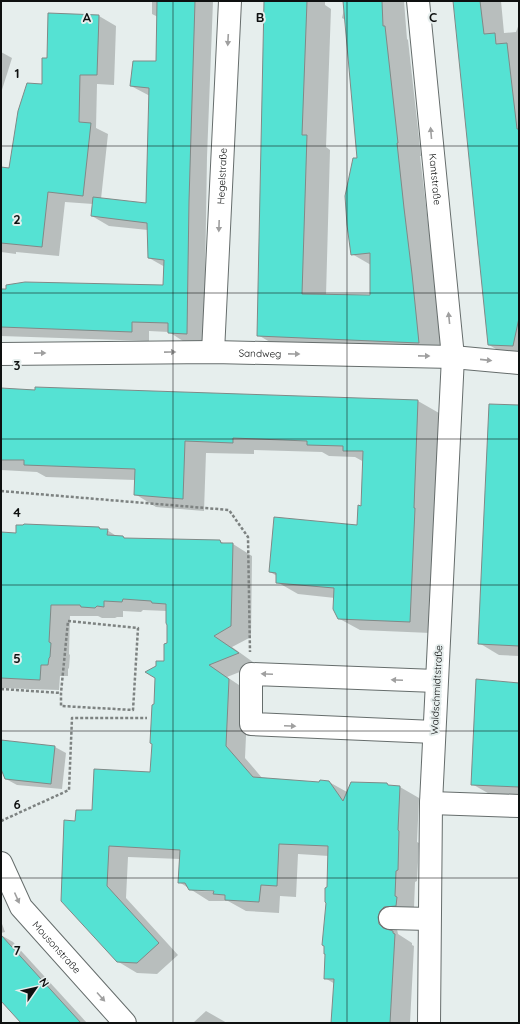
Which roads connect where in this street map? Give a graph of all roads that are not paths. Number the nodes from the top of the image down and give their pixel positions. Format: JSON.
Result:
{"nodes":[{"id":1,"x":230,"y":1,"type":"edge"},
{"id":2,"x":418,"y":1,"type":"edge"},
{"id":3,"x":213,"y":352,"type":"junction"},
{"id":4,"x":1,"y":354,"type":"edge"},
{"id":5,"x":453,"y":357,"type":"junction"},
{"id":6,"x":519,"y":363,"type":"edge"},
{"id":7,"x":436,"y":681,"type":"junction"},
{"id":8,"x":434,"y":732,"type":"junction"},
{"id":9,"x":431,"y":803,"type":"junction"},
{"id":10,"x":519,"y":806,"type":"edge"},
{"id":11,"x":1,"y":863,"type":"edge"},
{"id":12,"x":390,"y":918,"type":"dead end"},
{"id":13,"x":429,"y":919,"type":"junction"},
{"id":14,"x":125,"y":1023,"type":"edge"},
{"id":15,"x":429,"y":1023,"type":"edge"}],
"edges":[{"from":1,"to":3,"type":"street","name":"Hegelstraße","one_way":true},
{"from":5,"to":2,"type":"street","name":"Kantstraße","one_way":true},
{"from":4,"to":3,"type":"street","name":"Sandweg","one_way":true},
{"from":3,"to":5,"type":"street","name":"Sandweg","one_way":true},
{"from":5,"to":6,"type":"street","name":"Sandweg","one_way":true},
{"from":5,"to":7,"type":"street","name":"Waldschmidtstraße"},
{"from":7,"to":8,"type":"street","name":"Waldschmidtstraße"},
{"from":7,"to":8,"type":"street","one_way":true},
{"from":8,"to":9,"type":"street","name":"Waldschmidtstraße"},
{"from":9,"to":10,"type":"street"},
{"from":9,"to":13,"type":"street","name":"Waldschmidtstraße"},
{"from":11,"to":14,"type":"street","name":"Mousonstraße","one_way":true},
{"from":12,"to":13,"type":"street"},
{"from":13,"to":15,"type":"street","name":"Waldschmidtstraße"}]}
